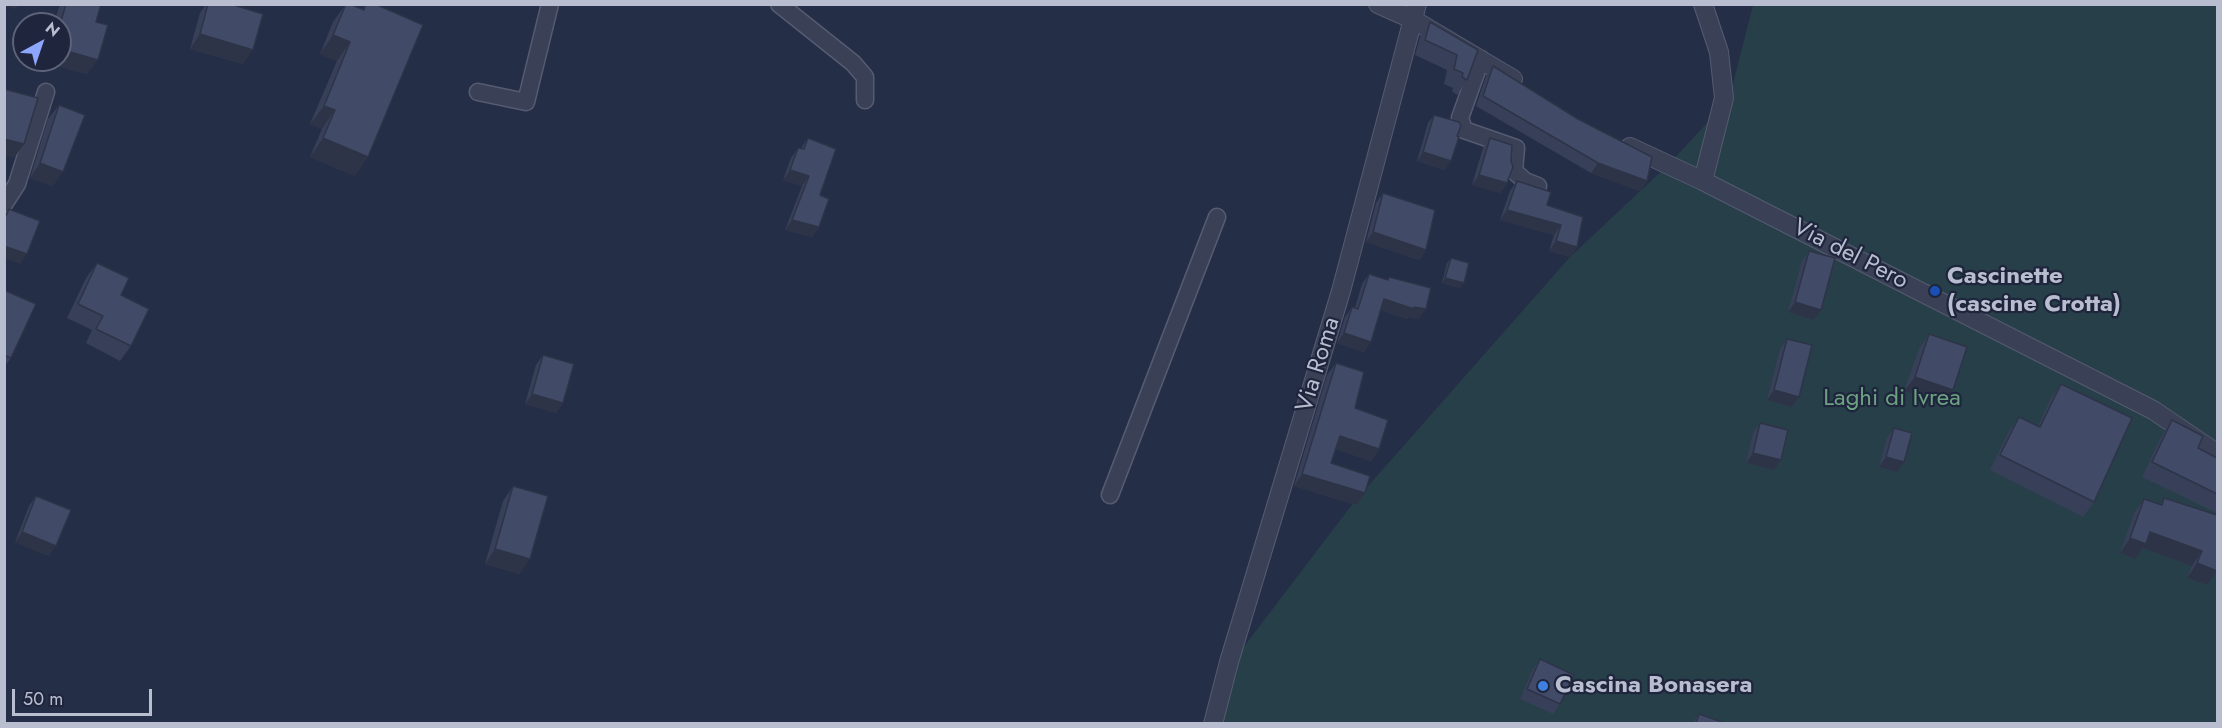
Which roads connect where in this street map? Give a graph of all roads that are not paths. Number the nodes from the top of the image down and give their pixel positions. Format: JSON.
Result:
{"nodes":[{"id":1,"x":550,"y":4,"type":"edge"},
{"id":2,"x":779,"y":4,"type":"edge"},
{"id":3,"x":1378,"y":4,"type":"edge"},
{"id":4,"x":1703,"y":4,"type":"edge"},
{"id":5,"x":1415,"y":12,"type":"edge"},
{"id":6,"x":1481,"y":59,"type":"junction"},
{"id":7,"x":1526,"y":87,"type":"edge"},
{"id":8,"x":46,"y":92,"type":"dead end"},
{"id":9,"x":478,"y":92,"type":"dead end"},
{"id":10,"x":865,"y":100,"type":"dead end"},
{"id":11,"x":1618,"y":141,"type":"edge"},
{"id":12,"x":1703,"y":181,"type":"junction"},
{"id":13,"x":1538,"y":186,"type":"edge"},
{"id":14,"x":4,"y":204,"type":"edge"},
{"id":15,"x":1217,"y":217,"type":"dead end"},
{"id":16,"x":2217,"y":454,"type":"edge"},
{"id":17,"x":1110,"y":495,"type":"dead end"},
{"id":18,"x":1213,"y":723,"type":"edge"}],
"edges":[{"from":1,"to":9,"type":"street"},
{"from":2,"to":10,"type":"street"},
{"from":3,"to":5,"type":"street"},
{"from":4,"to":12,"type":"street"},
{"from":5,"to":6,"type":"street"},
{"from":5,"to":18,"type":"street","name":"Via Roma"},
{"from":6,"to":7,"type":"street"},
{"from":6,"to":13,"type":"street"},
{"from":8,"to":14,"type":"street"},
{"from":11,"to":12,"type":"street","name":"Via del Pero"},
{"from":12,"to":16,"type":"street","name":"Via del Pero"},
{"from":15,"to":17,"type":"street"}]}
